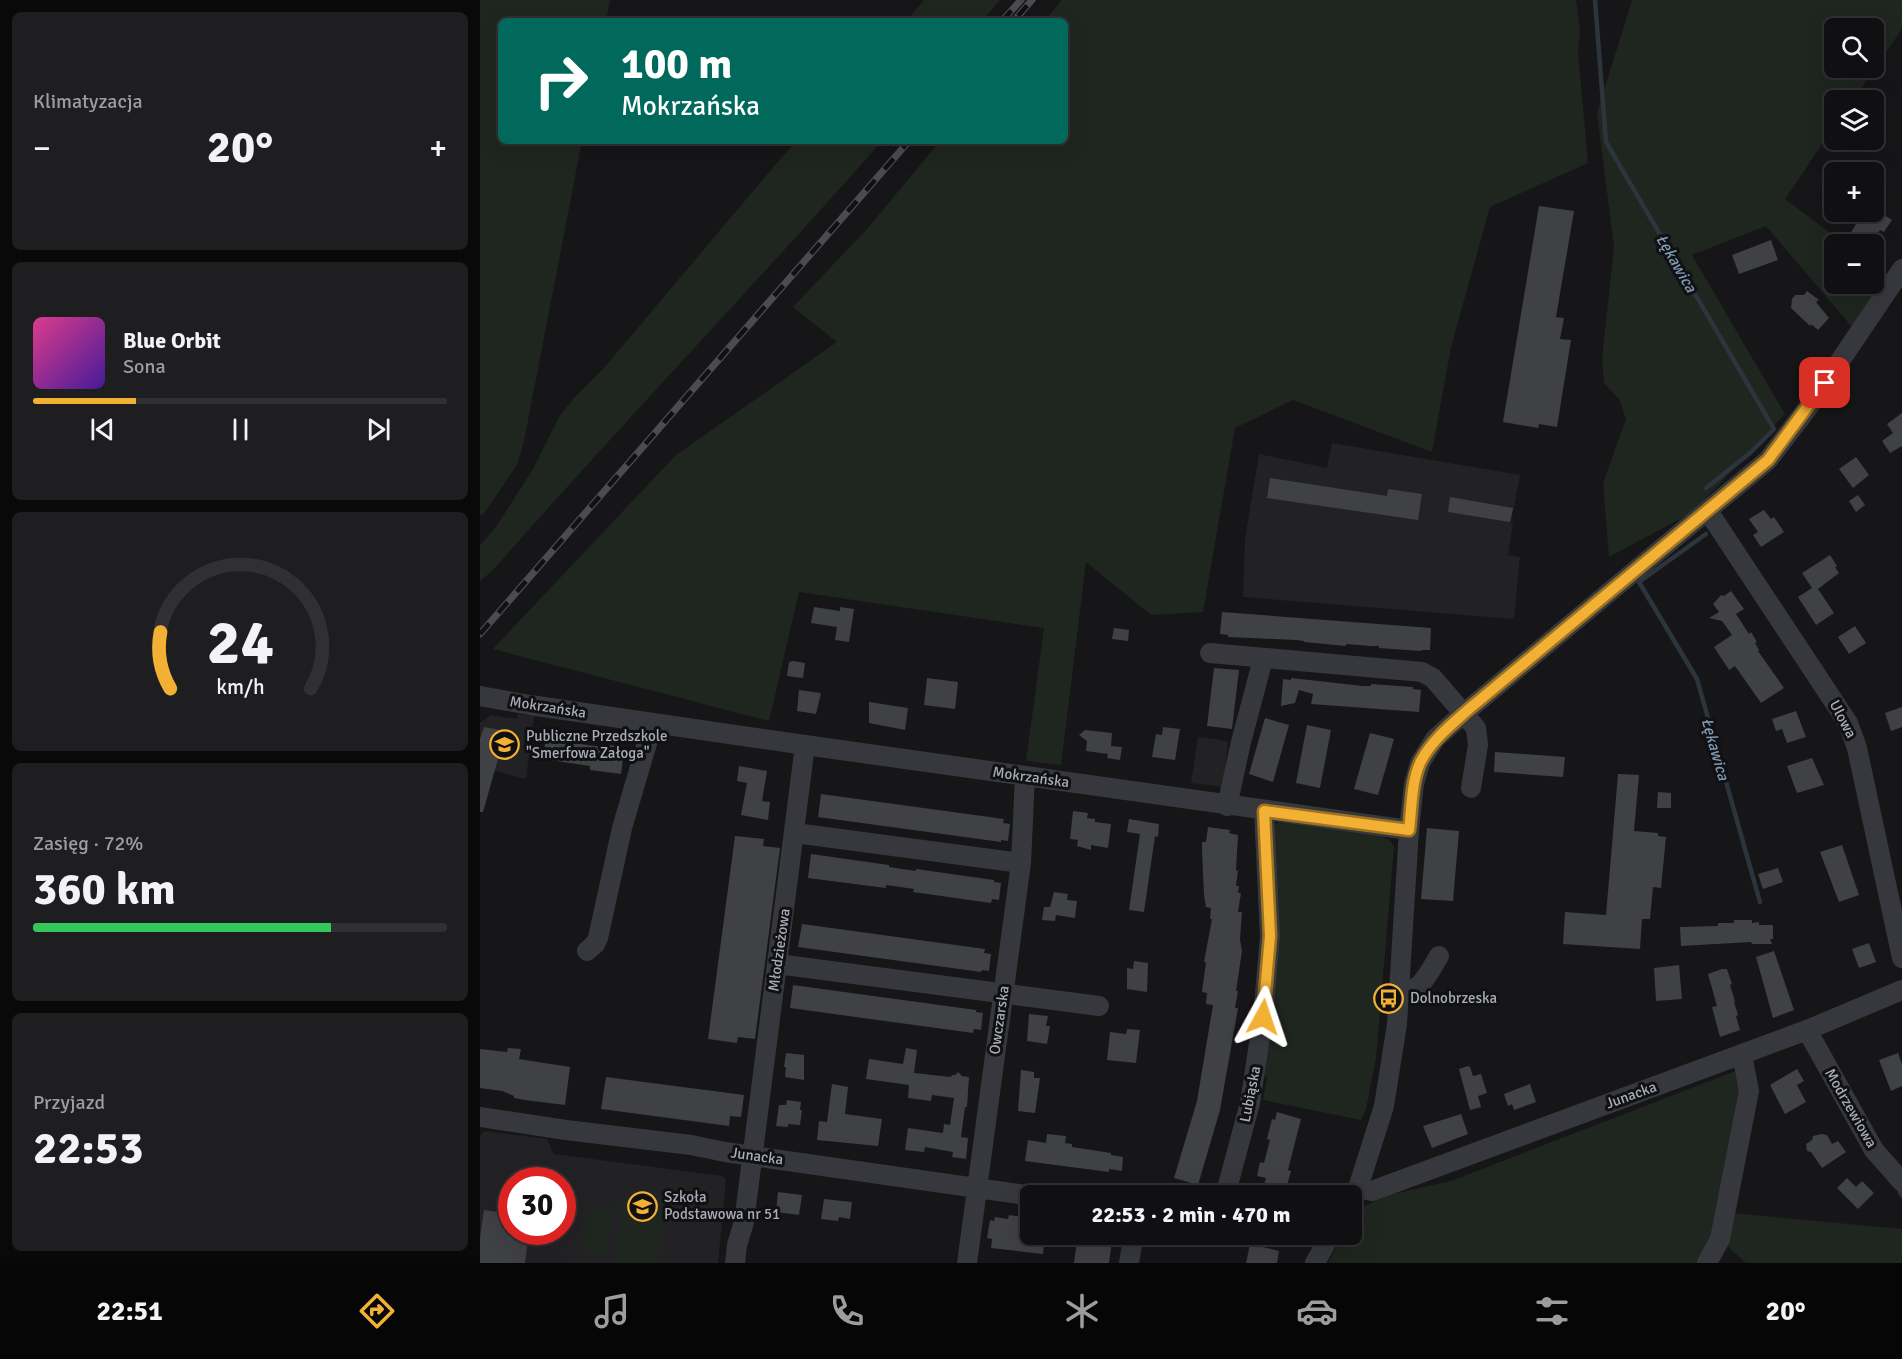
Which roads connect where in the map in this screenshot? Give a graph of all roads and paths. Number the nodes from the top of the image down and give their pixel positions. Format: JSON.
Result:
{"nodes":[{"id":1,"x":1902,"y":269,"type":"edge"},
{"id":2,"x":1708,"y":511,"type":"junction"},
{"id":3,"x":1209,"y":652,"type":"dead end"},
{"id":4,"x":1263,"y":659,"type":"junction"},
{"id":5,"x":480,"y":696,"type":"edge"},
{"id":6,"x":1463,"y":714,"type":"junction"},
{"id":7,"x":653,"y":723,"type":"junction"},
{"id":8,"x":805,"y":745,"type":"junction"},
{"id":9,"x":1025,"y":776,"type":"junction"},
{"id":10,"x":1471,"y":788,"type":"dead end"},
{"id":11,"x":1227,"y":806,"type":"junction"},
{"id":12,"x":1264,"y":811,"type":"junction"},
{"id":13,"x":1409,"y":830,"type":"junction"},
{"id":14,"x":795,"y":833,"type":"junction"},
{"id":15,"x":1021,"y":863,"type":"junction"},
{"id":16,"x":587,"y":951,"type":"dead end"},
{"id":17,"x":1439,"y":956,"type":"dead end"},
{"id":18,"x":1902,"y":958,"type":"edge"},
{"id":19,"x":777,"y":964,"type":"junction"},
{"id":20,"x":1902,"y":990,"type":"edge"},
{"id":21,"x":1399,"y":994,"type":"junction"},
{"id":22,"x":1003,"y":995,"type":"junction"},
{"id":23,"x":1099,"y":1006,"type":"dead end"},
{"id":24,"x":1807,"y":1030,"type":"junction"},
{"id":25,"x":1742,"y":1054,"type":"junction"},
{"id":26,"x":480,"y":1117,"type":"edge"},
{"id":27,"x":752,"y":1155,"type":"junction"},
{"id":28,"x":1902,"y":1182,"type":"edge"},
{"id":29,"x":1228,"y":1185,"type":"edge"},
{"id":30,"x":1358,"y":1185,"type":"edge"},
{"id":31,"x":977,"y":1188,"type":"junction"},
{"id":32,"x":1362,"y":1193,"type":"edge"},
{"id":33,"x":1020,"y":1194,"type":"edge"},
{"id":34,"x":1132,"y":1245,"type":"edge"},
{"id":35,"x":1325,"y":1245,"type":"edge"},
{"id":36,"x":735,"y":1263,"type":"edge"},
{"id":37,"x":967,"y":1263,"type":"edge"},
{"id":38,"x":1129,"y":1263,"type":"edge"},
{"id":39,"x":1315,"y":1263,"type":"edge"},
{"id":40,"x":1707,"y":1263,"type":"edge"}],
"edges":[{"from":1,"to":2,"type":"street"},
{"from":2,"to":6,"type":"street"},
{"from":2,"to":18,"type":"street","name":"Ulowa"},
{"from":3,"to":4,"type":"street"},
{"from":4,"to":6,"type":"street"},
{"from":4,"to":11,"type":"street"},
{"from":5,"to":7,"type":"street","name":"Mokrzańska"},
{"from":6,"to":10,"type":"street"},
{"from":6,"to":13,"type":"street"},
{"from":7,"to":8,"type":"street","name":"Mokrzańska"},
{"from":7,"to":16,"type":"street"},
{"from":8,"to":9,"type":"street","name":"Mokrzańska"},
{"from":8,"to":14,"type":"street","name":"Młodzieżowa"},
{"from":9,"to":11,"type":"street","name":"Mokrzańska"},
{"from":9,"to":15,"type":"street","name":"Owczarska"},
{"from":11,"to":12,"type":"street","name":"Mokrzańska"},
{"from":12,"to":13,"type":"street","name":"Mokrzańska"},
{"from":12,"to":29,"type":"street","name":"Lubiąska"},
{"from":13,"to":21,"type":"street"},
{"from":14,"to":15,"type":"street"},
{"from":14,"to":19,"type":"street","name":"Młodzieżowa"},
{"from":15,"to":22,"type":"street","name":"Owczarska"},
{"from":17,"to":21,"type":"street"},
{"from":19,"to":22,"type":"street"},
{"from":19,"to":27,"type":"street","name":"Młodzieżowa"},
{"from":20,"to":24,"type":"street","name":"Junacka"},
{"from":21,"to":30,"type":"street"},
{"from":22,"to":23,"type":"street"},
{"from":22,"to":31,"type":"street","name":"Owczarska"},
{"from":24,"to":25,"type":"street","name":"Junacka"},
{"from":24,"to":28,"type":"street","name":"Modrzewiowa"},
{"from":25,"to":32,"type":"street","name":"Junacka"},
{"from":25,"to":40,"type":"street"},
{"from":26,"to":27,"type":"street","name":"Junacka"},
{"from":27,"to":31,"type":"street","name":"Junacka"},
{"from":27,"to":36,"type":"street","name":"Młodzieżowa"},
{"from":31,"to":33,"type":"street","name":"Junacka"},
{"from":31,"to":37,"type":"street","name":"Owczarska"},
{"from":34,"to":38,"type":"street"},
{"from":35,"to":39,"type":"street"}]}
